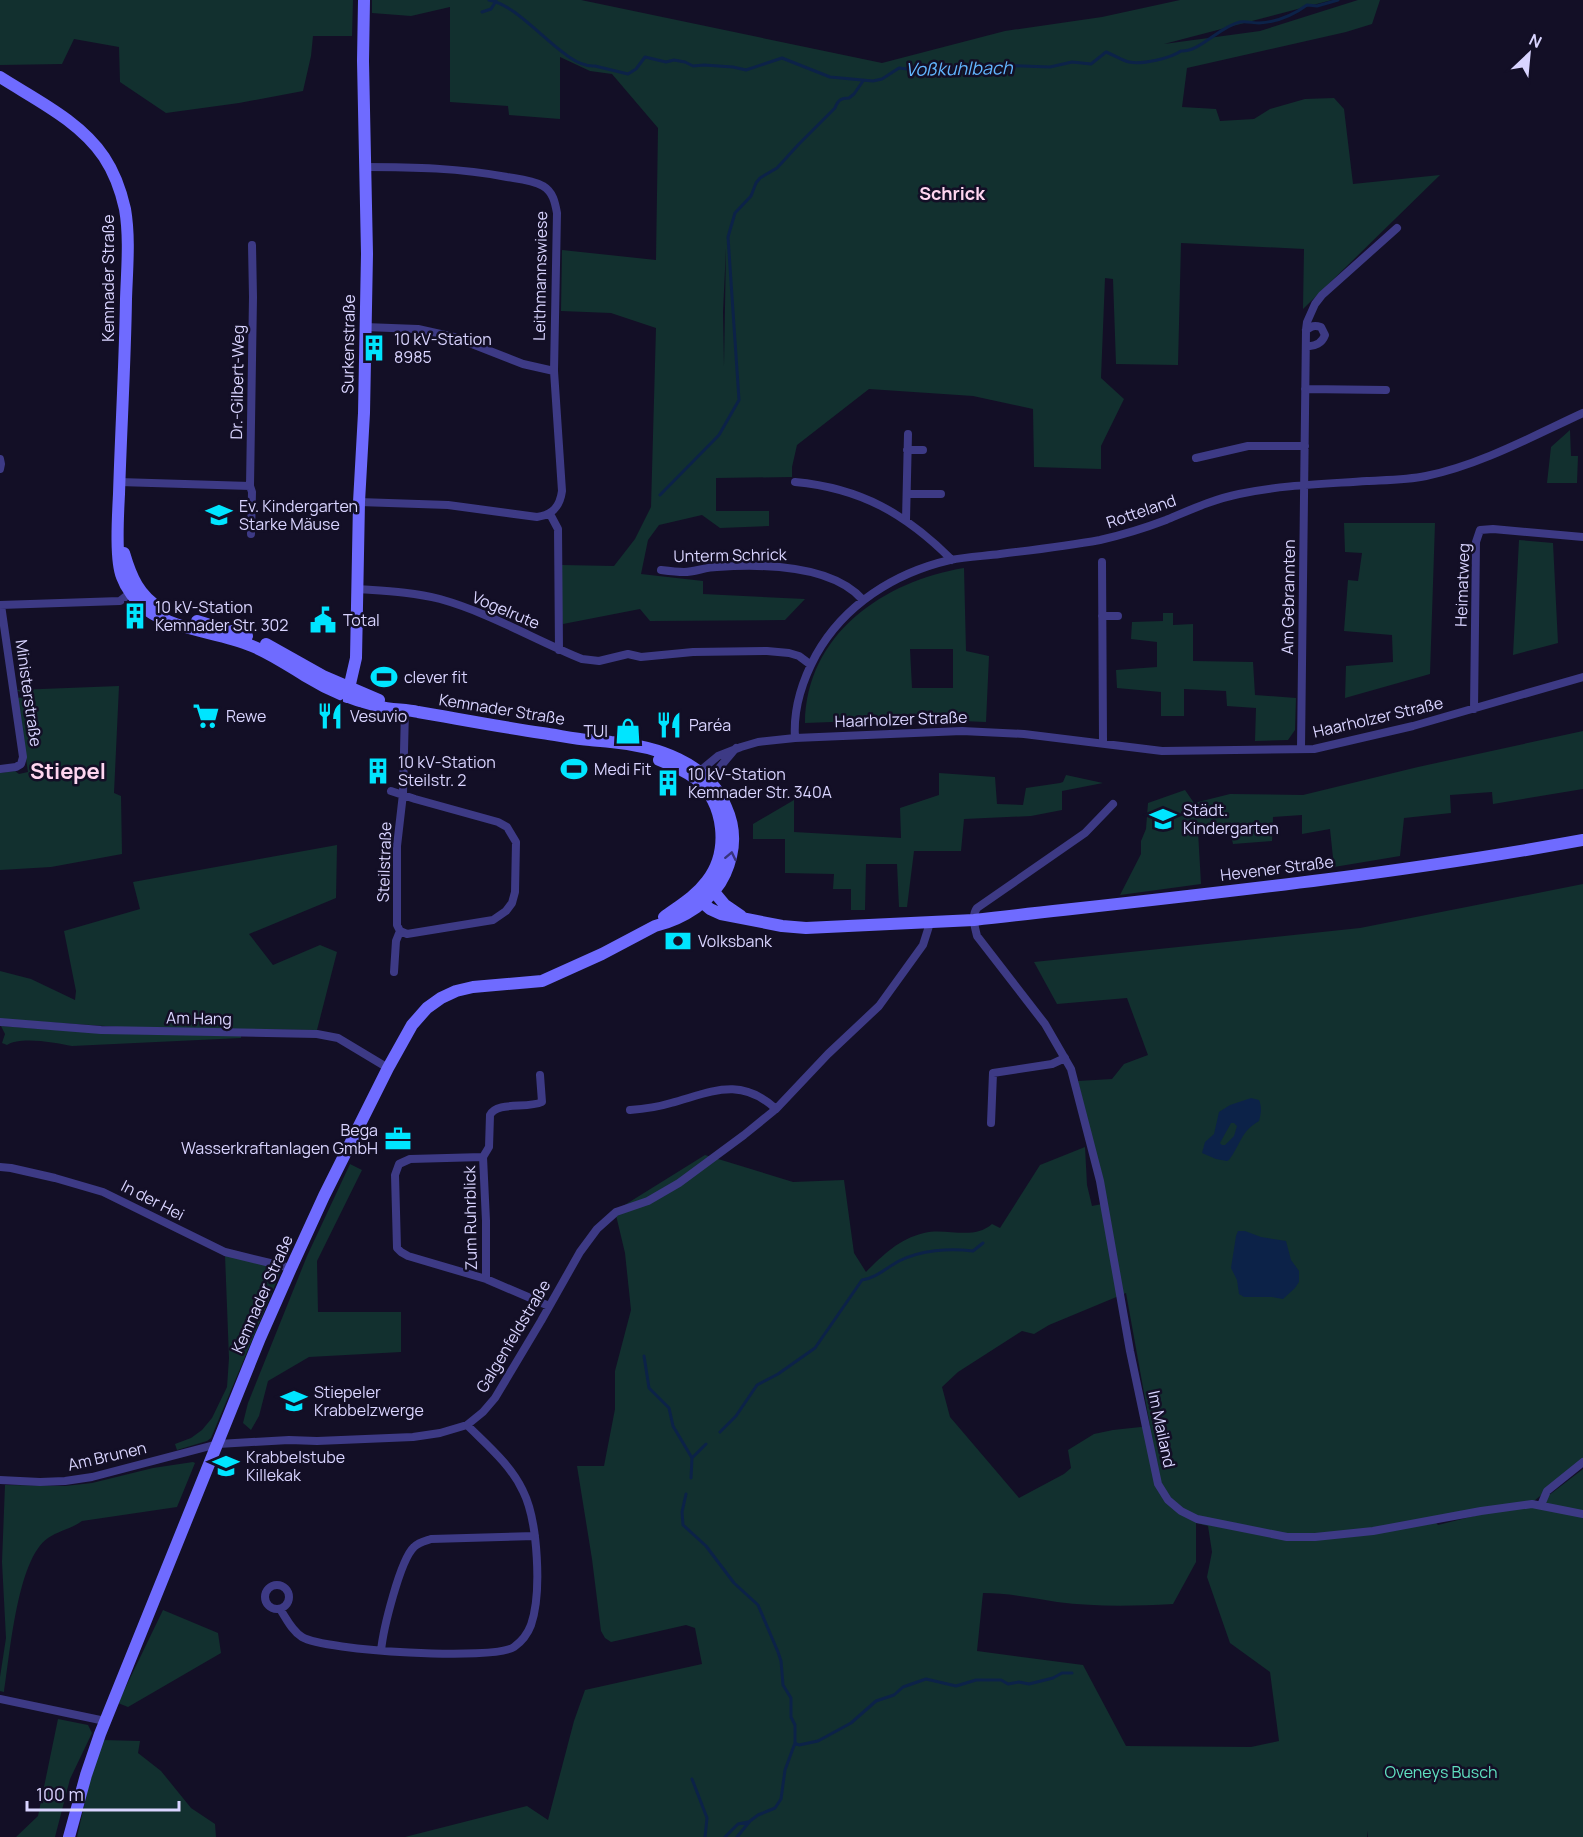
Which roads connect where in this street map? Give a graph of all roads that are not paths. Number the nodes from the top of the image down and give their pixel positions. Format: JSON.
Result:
{"nodes":[{"id":1,"x":364,"y":0,"type":"edge"},
{"id":2,"x":0,"y":76,"type":"edge"},
{"id":3,"x":365,"y":167,"type":"junction"},
{"id":4,"x":1397,"y":228,"type":"dead end"},
{"id":5,"x":252,"y":245,"type":"dead end"},
{"id":6,"x":365,"y":327,"type":"junction"},
{"id":7,"x":1306,"y":330,"type":"junction"},
{"id":8,"x":1306,"y":346,"type":"junction"},
{"id":9,"x":554,"y":371,"type":"junction"},
{"id":10,"x":1305,"y":389,"type":"junction"},
{"id":11,"x":1386,"y":390,"type":"dead end"},
{"id":12,"x":1583,"y":413,"type":"edge"},
{"id":13,"x":908,"y":434,"type":"dead end"},
{"id":14,"x":1305,"y":446,"type":"junction"},
{"id":15,"x":907,"y":450,"type":"junction"},
{"id":16,"x":923,"y":450,"type":"dead end"},
{"id":17,"x":1196,"y":458,"type":"dead end"},
{"id":18,"x":0,"y":459,"type":"edge"},
{"id":19,"x":0,"y":469,"type":"edge"},
{"id":20,"x":119,"y":482,"type":"junction"},
{"id":21,"x":795,"y":482,"type":"dead end"},
{"id":22,"x":1304,"y":485,"type":"junction"},
{"id":23,"x":250,"y":486,"type":"junction"},
{"id":24,"x":907,"y":494,"type":"junction"},
{"id":25,"x":941,"y":494,"type":"dead end"},
{"id":26,"x":359,"y":502,"type":"junction"},
{"id":27,"x":550,"y":514,"type":"junction"},
{"id":28,"x":906,"y":520,"type":"junction"},
{"id":29,"x":251,"y":534,"type":"dead end"},
{"id":30,"x":1583,"y":537,"type":"edge"},
{"id":31,"x":952,"y":560,"type":"junction"},
{"id":32,"x":1102,"y":562,"type":"dead end"},
{"id":33,"x":661,"y":570,"type":"dead end"},
{"id":34,"x":357,"y":589,"type":"junction"},
{"id":35,"x":134,"y":591,"type":"junction"},
{"id":36,"x":863,"y":600,"type":"junction"},
{"id":37,"x":1,"y":605,"type":"edge"},
{"id":38,"x":1102,"y":616,"type":"junction"},
{"id":39,"x":1118,"y":616,"type":"dead end"},
{"id":40,"x":560,"y":650,"type":"junction"},
{"id":41,"x":811,"y":665,"type":"junction"},
{"id":42,"x":1583,"y":677,"type":"edge"},
{"id":43,"x":348,"y":693,"type":"junction"},
{"id":44,"x":1474,"y":709,"type":"junction"},
{"id":45,"x":405,"y":710,"type":"junction"},
{"id":46,"x":795,"y":738,"type":"junction"},
{"id":47,"x":1103,"y":743,"type":"junction"},
{"id":48,"x":1301,"y":748,"type":"junction"},
{"id":49,"x":0,"y":769,"type":"edge"},
{"id":50,"x":703,"y":777,"type":"junction"},
{"id":51,"x":391,"y":791,"type":"dead end"},
{"id":52,"x":403,"y":794,"type":"junction"},
{"id":53,"x":1113,"y":804,"type":"dead end"},
{"id":54,"x":725,"y":819,"type":"junction"},
{"id":55,"x":1583,"y":840,"type":"edge"},
{"id":56,"x":701,"y":889,"type":"junction"},
{"id":57,"x":715,"y":892,"type":"junction"},
{"id":58,"x":703,"y":903,"type":"junction"},
{"id":59,"x":744,"y":918,"type":"junction"},
{"id":60,"x":974,"y":920,"type":"junction"},
{"id":61,"x":930,"y":923,"type":"junction"},
{"id":62,"x":655,"y":926,"type":"junction"},
{"id":63,"x":400,"y":931,"type":"junction"},
{"id":64,"x":394,"y":972,"type":"dead end"},
{"id":65,"x":0,"y":1022,"type":"edge"},
{"id":66,"x":1065,"y":1058,"type":"junction"},
{"id":67,"x":388,"y":1068,"type":"junction"},
{"id":68,"x":540,"y":1075,"type":"dead end"},
{"id":69,"x":776,"y":1108,"type":"junction"},
{"id":70,"x":630,"y":1110,"type":"dead end"},
{"id":71,"x":991,"y":1123,"type":"dead end"},
{"id":72,"x":483,"y":1157,"type":"junction"},
{"id":73,"x":0,"y":1167,"type":"edge"},
{"id":74,"x":291,"y":1268,"type":"junction"},
{"id":75,"x":486,"y":1279,"type":"junction"},
{"id":76,"x":549,"y":1306,"type":"junction"},
{"id":77,"x":467,"y":1425,"type":"junction"},
{"id":78,"x":218,"y":1444,"type":"junction"},
{"id":79,"x":1583,"y":1462,"type":"edge"},
{"id":80,"x":0,"y":1480,"type":"edge"},
{"id":81,"x":1541,"y":1505,"type":"junction"},
{"id":82,"x":1583,"y":1514,"type":"edge"},
{"id":83,"x":535,"y":1536,"type":"junction"},
{"id":84,"x":280,"y":1609,"type":"dead end"},
{"id":85,"x":381,"y":1651,"type":"junction"},
{"id":86,"x":0,"y":1699,"type":"edge"},
{"id":87,"x":105,"y":1720,"type":"junction"},
{"id":88,"x":69,"y":1837,"type":"edge"}],
"edges":[{"from":1,"to":3,"type":"main road","name":"Surkenstraße"},
{"from":2,"to":20,"type":"main road","name":"Kemnader Straße"},
{"from":3,"to":6,"type":"main road","name":"Surkenstraße"},
{"from":3,"to":9,"type":"street","name":"Leithmannswiese"},
{"from":4,"to":7,"type":"street","name":"Am Gebrannten"},
{"from":5,"to":23,"type":"street","name":"Dr.-Gilbert-Weg"},
{"from":6,"to":9,"type":"street","name":"Leithmannswiese"},
{"from":6,"to":26,"type":"main road","name":"Surkenstraße"},
{"from":7,"to":8,"type":"street","name":"Am Gebrannten"},
{"from":7,"to":8,"type":"street"},
{"from":8,"to":10,"type":"street","name":"Am Gebrannten"},
{"from":9,"to":27,"type":"street","name":"Leithmannswiese"},
{"from":10,"to":11,"type":"street"},
{"from":10,"to":14,"type":"street","name":"Am Gebrannten"},
{"from":12,"to":22,"type":"street","name":"Rotteland"},
{"from":13,"to":15,"type":"street"},
{"from":14,"to":17,"type":"street"},
{"from":14,"to":22,"type":"street","name":"Am Gebrannten"},
{"from":15,"to":16,"type":"street"},
{"from":15,"to":24,"type":"street"},
{"from":18,"to":19,"type":"street"},
{"from":20,"to":23,"type":"street"},
{"from":20,"to":35,"type":"main road","name":"Kemnader Straße"},
{"from":21,"to":28,"type":"street"},
{"from":22,"to":31,"type":"street","name":"Rotteland"},
{"from":22,"to":48,"type":"street","name":"Am Gebrannten"},
{"from":23,"to":29,"type":"street","name":"Dr.-Gilbert-Weg"},
{"from":24,"to":25,"type":"street"},
{"from":24,"to":28,"type":"street"},
{"from":26,"to":27,"type":"street"},
{"from":26,"to":34,"type":"main road","name":"Surkenstraße"},
{"from":27,"to":40,"type":"street"},
{"from":28,"to":31,"type":"street"},
{"from":30,"to":44,"type":"street","name":"Heimatweg"},
{"from":31,"to":36,"type":"street","name":"Rotteland"},
{"from":32,"to":38,"type":"street"},
{"from":33,"to":36,"type":"street","name":"Unterm Schrick"},
{"from":34,"to":40,"type":"street","name":"Vogelrute"},
{"from":34,"to":43,"type":"main road","name":"Surkenstraße"},
{"from":35,"to":37,"type":"street","name":"Ministerstraße"},
{"from":35,"to":43,"type":"main road","name":"Kemnader Straße"},
{"from":36,"to":41,"type":"street","name":"Rotteland"},
{"from":37,"to":49,"type":"street","name":"Ministerstraße"},
{"from":38,"to":39,"type":"street"},
{"from":38,"to":47,"type":"street"},
{"from":40,"to":41,"type":"street","name":"Vogelrute"},
{"from":41,"to":46,"type":"street","name":"Rotteland"},
{"from":42,"to":44,"type":"street","name":"Haarholzer Straße"},
{"from":43,"to":45,"type":"main road","name":"Kemnader Straße"},
{"from":44,"to":48,"type":"street","name":"Haarholzer Straße"},
{"from":45,"to":50,"type":"main road","name":"Kemnader Straße"},
{"from":45,"to":52,"type":"street","name":"Steilstraße"},
{"from":46,"to":47,"type":"street","name":"Haarholzer Straße"},
{"from":46,"to":50,"type":"street","name":"Haarholzer Straße"},
{"from":47,"to":48,"type":"street","name":"Haarholzer Straße"},
{"from":50,"to":54,"type":"main road","name":"Kemnader Straße"},
{"from":51,"to":52,"type":"street"},
{"from":52,"to":63,"type":"street","name":"Steilstraße"},
{"from":52,"to":63,"type":"street"},
{"from":53,"to":60,"type":"street"},
{"from":54,"to":56,"type":"main road","name":"Kemnader Straße"},
{"from":57,"to":54,"type":"main road","name":"Kemnader Straße","one_way":true},
{"from":55,"to":60,"type":"main road","name":"Hevener Straße"},
{"from":56,"to":57,"type":"main road"},
{"from":56,"to":58,"type":"main road"},
{"from":56,"to":62,"type":"main road","name":"Kemnader Straße"},
{"from":57,"to":58,"type":"main road","name":"Kemnader Straße"},
{"from":57,"to":59,"type":"main road","name":"Hevener Straße"},
{"from":58,"to":59,"type":"main road","name":"Hevener Straße"},
{"from":58,"to":62,"type":"main road","name":"Kemnader Straße"},
{"from":59,"to":61,"type":"main road","name":"Hevener Straße"},
{"from":60,"to":61,"type":"main road","name":"Hevener Straße"},
{"from":60,"to":66,"type":"street","name":"Im Mailand"},
{"from":61,"to":69,"type":"street","name":"Galgenfeldstraße"},
{"from":62,"to":67,"type":"main road","name":"Kemnader Straße"},
{"from":63,"to":64,"type":"street","name":"Steilstraße"},
{"from":65,"to":67,"type":"street","name":"Am Hang"},
{"from":66,"to":71,"type":"street"},
{"from":66,"to":81,"type":"street","name":"Im Mailand"},
{"from":67,"to":74,"type":"main road","name":"Kemnader Straße"},
{"from":68,"to":72,"type":"street","name":"Zum Ruhrblick"},
{"from":69,"to":70,"type":"street"},
{"from":69,"to":76,"type":"street","name":"Galgenfeldstraße"},
{"from":72,"to":75,"type":"street","name":"Zum Ruhrblick"},
{"from":72,"to":75,"type":"street","name":"Zum Ruhrblick"},
{"from":73,"to":74,"type":"street","name":"In der Hei"},
{"from":74,"to":78,"type":"main road","name":"Kemnader Straße"},
{"from":75,"to":76,"type":"street","name":"Zum Ruhrblick"},
{"from":76,"to":77,"type":"street","name":"Galgenfeldstraße"},
{"from":77,"to":78,"type":"street","name":"Galgenfeldstraße"},
{"from":77,"to":83,"type":"street"},
{"from":78,"to":80,"type":"street","name":"Am Brunen"},
{"from":78,"to":87,"type":"main road","name":"Kemnader Straße"},
{"from":79,"to":81,"type":"street"},
{"from":81,"to":82,"type":"street","name":"Im Mailand"},
{"from":83,"to":85,"type":"street"},
{"from":83,"to":85,"type":"street"},
{"from":84,"to":85,"type":"street"},
{"from":86,"to":87,"type":"street"},
{"from":87,"to":88,"type":"main road","name":"Kemnader Straße"}]}
